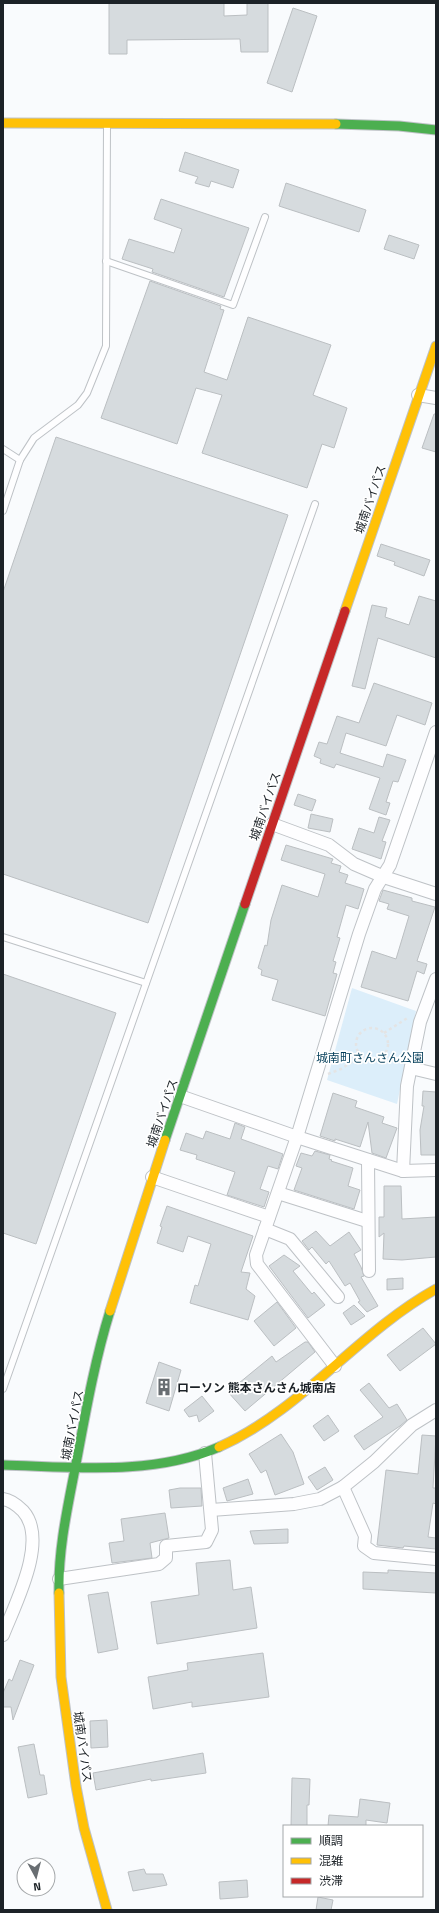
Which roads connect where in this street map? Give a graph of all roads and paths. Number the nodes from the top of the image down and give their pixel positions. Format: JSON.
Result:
{"nodes":[{"id":1,"x":107,"y":122,"type":"junction"},
{"id":2,"x":3,"y":123,"type":"edge"},
{"id":3,"x":436,"y":130,"type":"edge"},
{"id":4,"x":265,"y":217,"type":"dead end"},
{"id":5,"x":106,"y":261,"type":"junction"},
{"id":6,"x":436,"y":346,"type":"edge"},
{"id":7,"x":418,"y":395,"type":"junction"},
{"id":8,"x":436,"y":398,"type":"edge"},
{"id":9,"x":3,"y":449,"type":"edge"},
{"id":10,"x":20,"y":460,"type":"junction"},
{"id":11,"x":315,"y":504,"type":"dead end"},
{"id":12,"x":3,"y":511,"type":"edge"},
{"id":13,"x":436,"y":732,"type":"edge"},
{"id":14,"x":272,"y":824,"type":"junction"},
{"id":15,"x":384,"y":877,"type":"junction"},
{"id":16,"x":436,"y":894,"type":"edge"},
{"id":17,"x":3,"y":937,"type":"edge"},
{"id":18,"x":436,"y":979,"type":"edge"},
{"id":19,"x":146,"y":983,"type":"junction"},
{"id":20,"x":424,"y":1011,"type":"junction"},
{"id":21,"x":384,"y":1033,"type":"junction"},
{"id":22,"x":361,"y":1056,"type":"junction"},
{"id":23,"x":411,"y":1068,"type":"junction"},
{"id":24,"x":436,"y":1074,"type":"edge"},
{"id":25,"x":316,"y":1076,"type":"junction"},
{"id":26,"x":180,"y":1096,"type":"junction"},
{"id":27,"x":297,"y":1137,"type":"junction"},
{"id":28,"x":368,"y":1160,"type":"junction"},
{"id":29,"x":436,"y":1170,"type":"edge"},
{"id":30,"x":403,"y":1171,"type":"junction"},
{"id":31,"x":152,"y":1177,"type":"junction"},
{"id":32,"x":278,"y":1193,"type":"junction"},
{"id":33,"x":269,"y":1217,"type":"junction"},
{"id":34,"x":367,"y":1221,"type":"junction"},
{"id":35,"x":265,"y":1229,"type":"junction"},
{"id":36,"x":369,"y":1271,"type":"dead end"},
{"id":37,"x":436,"y":1289,"type":"edge"},
{"id":38,"x":338,"y":1297,"type":"dead end"},
{"id":39,"x":334,"y":1366,"type":"junction"},
{"id":40,"x":3,"y":1390,"type":"edge"},
{"id":41,"x":436,"y":1410,"type":"edge"},
{"id":42,"x":205,"y":1453,"type":"junction"},
{"id":43,"x":3,"y":1465,"type":"edge"},
{"id":44,"x":76,"y":1466,"type":"junction"},
{"id":45,"x":343,"y":1487,"type":"junction"},
{"id":46,"x":3,"y":1499,"type":"edge"},
{"id":47,"x":211,"y":1510,"type":"junction"},
{"id":48,"x":436,"y":1559,"type":"edge"},
{"id":49,"x":59,"y":1579,"type":"junction"},
{"id":50,"x":3,"y":1635,"type":"edge"},
{"id":51,"x":107,"y":1910,"type":"edge"}],
"edges":[{"from":1,"to":2,"type":"main road"},
{"from":1,"to":3,"type":"main road"},
{"from":1,"to":5,"type":"lane"},
{"from":4,"to":5,"type":"lane"},
{"from":5,"to":10,"type":"lane"},
{"from":6,"to":7,"type":"main road","name":"城南バイパス"},
{"from":7,"to":8,"type":"street"},
{"from":7,"to":14,"type":"main road","name":"城南バイパス"},
{"from":9,"to":10,"type":"lane"},
{"from":10,"to":12,"type":"lane"},
{"from":11,"to":19,"type":"lane"},
{"from":13,"to":15,"type":"street"},
{"from":14,"to":15,"type":"street"},
{"from":14,"to":26,"type":"main road","name":"城南バイパス"},
{"from":15,"to":16,"type":"street"},
{"from":15,"to":25,"type":"street"},
{"from":17,"to":19,"type":"lane"},
{"from":18,"to":20,"type":"street"},
{"from":19,"to":40,"type":"lane"},
{"from":20,"to":21,"type":"path"},
{"from":20,"to":23,"type":"street"},
{"from":21,"to":22,"type":"path"},
{"from":21,"to":22,"type":"path"},
{"from":22,"to":25,"type":"path"},
{"from":23,"to":24,"type":"street"},
{"from":23,"to":30,"type":"street"},
{"from":25,"to":27,"type":"street"},
{"from":26,"to":27,"type":"street"},
{"from":26,"to":31,"type":"main road","name":"城南バイパス"},
{"from":27,"to":28,"type":"street"},
{"from":27,"to":32,"type":"street"},
{"from":28,"to":30,"type":"street"},
{"from":28,"to":34,"type":"street"},
{"from":29,"to":30,"type":"street"},
{"from":31,"to":33,"type":"street"},
{"from":31,"to":44,"type":"main road","name":"城南バイパス"},
{"from":32,"to":33,"type":"street"},
{"from":32,"to":34,"type":"street"},
{"from":33,"to":35,"type":"street"},
{"from":34,"to":36,"type":"street"},
{"from":35,"to":38,"type":"street"},
{"from":35,"to":39,"type":"street"},
{"from":37,"to":39,"type":"main road"},
{"from":39,"to":42,"type":"main road"},
{"from":41,"to":45,"type":"street"},
{"from":42,"to":44,"type":"main road"},
{"from":42,"to":47,"type":"street"},
{"from":43,"to":44,"type":"main road"},
{"from":44,"to":49,"type":"main road","name":"城南バイパス"},
{"from":45,"to":47,"type":"street"},
{"from":45,"to":48,"type":"street"},
{"from":46,"to":50,"type":"street"},
{"from":47,"to":49,"type":"street"},
{"from":49,"to":51,"type":"main road","name":"城南バイパス"}]}
